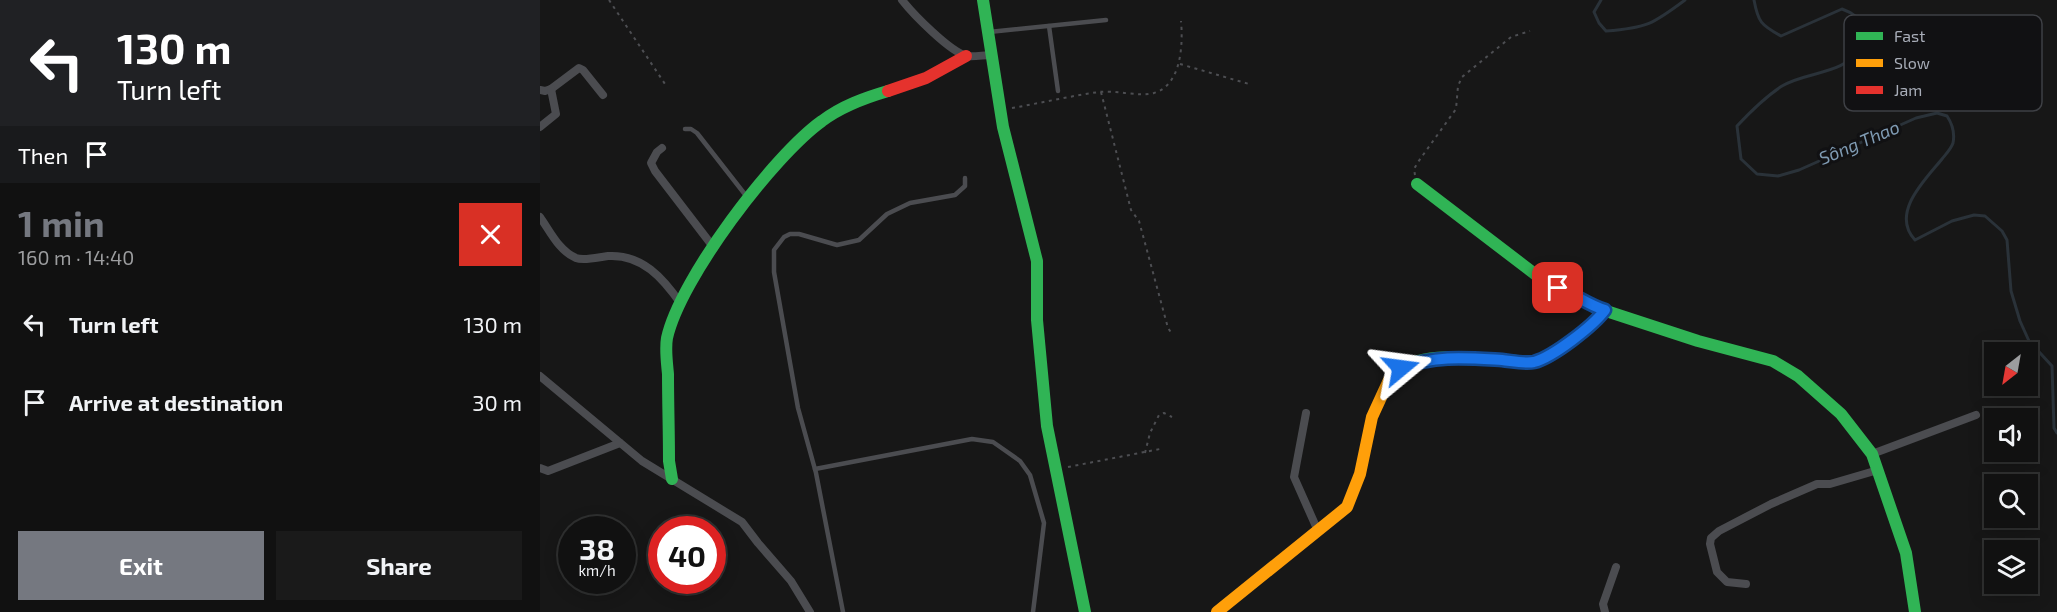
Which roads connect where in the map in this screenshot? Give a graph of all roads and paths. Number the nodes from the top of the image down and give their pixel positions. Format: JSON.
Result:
{"nodes":[{"id":1,"x":609,"y":0,"type":"edge"},
{"id":2,"x":902,"y":0,"type":"edge"},
{"id":3,"x":983,"y":0,"type":"edge"},
{"id":4,"x":1106,"y":20,"type":"dead end"},
{"id":5,"x":1181,"y":21,"type":"dead end"},
{"id":6,"x":1049,"y":26,"type":"junction"},
{"id":7,"x":1530,"y":31,"type":"dead end"},
{"id":8,"x":987,"y":33,"type":"junction"},
{"id":9,"x":991,"y":55,"type":"junction"},
{"id":10,"x":966,"y":56,"type":"junction"},
{"id":11,"x":1180,"y":64,"type":"junction"},
{"id":12,"x":665,"y":84,"type":"dead end"},
{"id":13,"x":1249,"y":84,"type":"dead end"},
{"id":14,"x":551,"y":89,"type":"junction"},
{"id":15,"x":540,"y":90,"type":"edge"},
{"id":16,"x":1058,"y":91,"type":"dead end"},
{"id":17,"x":1101,"y":92,"type":"junction"},
{"id":18,"x":603,"y":94,"type":"dead end"},
{"id":19,"x":1000,"y":110,"type":"junction"},
{"id":20,"x":540,"y":127,"type":"edge"},
{"id":21,"x":686,"y":129,"type":"dead end"},
{"id":22,"x":662,"y":148,"type":"dead end"},
{"id":23,"x":965,"y":178,"type":"dead end"},
{"id":24,"x":1417,"y":184,"type":"joint"},
{"id":25,"x":748,"y":199,"type":"junction"},
{"id":26,"x":540,"y":217,"type":"edge"},
{"id":27,"x":714,"y":248,"type":"junction"},
{"id":28,"x":681,"y":304,"type":"junction"},
{"id":29,"x":1605,"y":310,"type":"junction"},
{"id":30,"x":1172,"y":334,"type":"dead end"},
{"id":31,"x":540,"y":376,"type":"edge"},
{"id":32,"x":1306,"y":413,"type":"dead end"},
{"id":33,"x":1976,"y":415,"type":"dead end"},
{"id":34,"x":1172,"y":417,"type":"dead end"},
{"id":35,"x":620,"y":443,"type":"junction"},
{"id":36,"x":1160,"y":449,"type":"dead end"},
{"id":37,"x":1145,"y":453,"type":"junction"},
{"id":38,"x":1872,"y":454,"type":"junction"},
{"id":39,"x":540,"y":468,"type":"edge"},
{"id":40,"x":815,"y":469,"type":"junction"},
{"id":41,"x":1056,"y":469,"type":"junction"},
{"id":42,"x":1878,"y":470,"type":"junction"},
{"id":43,"x":672,"y":479,"type":"junction"},
{"id":44,"x":1318,"y":531,"type":"junction"},
{"id":45,"x":1616,"y":567,"type":"dead end"},
{"id":46,"x":1746,"y":584,"type":"dead end"},
{"id":47,"x":810,"y":612,"type":"edge"},
{"id":48,"x":843,"y":612,"type":"edge"},
{"id":49,"x":1033,"y":612,"type":"edge"},
{"id":50,"x":1085,"y":612,"type":"edge"},
{"id":51,"x":1217,"y":612,"type":"edge"},
{"id":52,"x":1605,"y":612,"type":"edge"},
{"id":53,"x":1915,"y":612,"type":"edge"}],
"edges":[{"from":1,"to":12,"type":"path"},
{"from":2,"to":10,"type":"street"},
{"from":3,"to":8,"type":"street"},
{"from":4,"to":6,"type":"lane"},
{"from":5,"to":11,"type":"path"},
{"from":6,"to":8,"type":"lane"},
{"from":6,"to":16,"type":"lane"},
{"from":7,"to":24,"type":"path"},
{"from":8,"to":9,"type":"street"},
{"from":9,"to":10,"type":"street"},
{"from":9,"to":19,"type":"street"},
{"from":10,"to":25,"type":"street"},
{"from":11,"to":13,"type":"path"},
{"from":11,"to":17,"type":"path"},
{"from":14,"to":15,"type":"street"},
{"from":14,"to":18,"type":"street"},
{"from":14,"to":20,"type":"street"},
{"from":17,"to":19,"type":"path"},
{"from":17,"to":30,"type":"path"},
{"from":19,"to":41,"type":"street"},
{"from":21,"to":25,"type":"lane"},
{"from":22,"to":27,"type":"street"},
{"from":23,"to":40,"type":"lane"},
{"from":24,"to":29,"type":"street"},
{"from":25,"to":27,"type":"street"},
{"from":26,"to":28,"type":"street"},
{"from":27,"to":28,"type":"street"},
{"from":28,"to":43,"type":"street"},
{"from":29,"to":38,"type":"street"},
{"from":29,"to":44,"type":"street"},
{"from":31,"to":35,"type":"street"},
{"from":32,"to":44,"type":"street"},
{"from":33,"to":38,"type":"street"},
{"from":34,"to":37,"type":"path"},
{"from":35,"to":39,"type":"street"},
{"from":35,"to":43,"type":"street"},
{"from":36,"to":37,"type":"path"},
{"from":37,"to":41,"type":"path"},
{"from":38,"to":42,"type":"street"},
{"from":40,"to":48,"type":"lane"},
{"from":40,"to":49,"type":"lane"},
{"from":41,"to":50,"type":"street"},
{"from":42,"to":46,"type":"street"},
{"from":42,"to":53,"type":"street"},
{"from":43,"to":47,"type":"street"},
{"from":44,"to":51,"type":"street"},
{"from":45,"to":52,"type":"street"}]}
